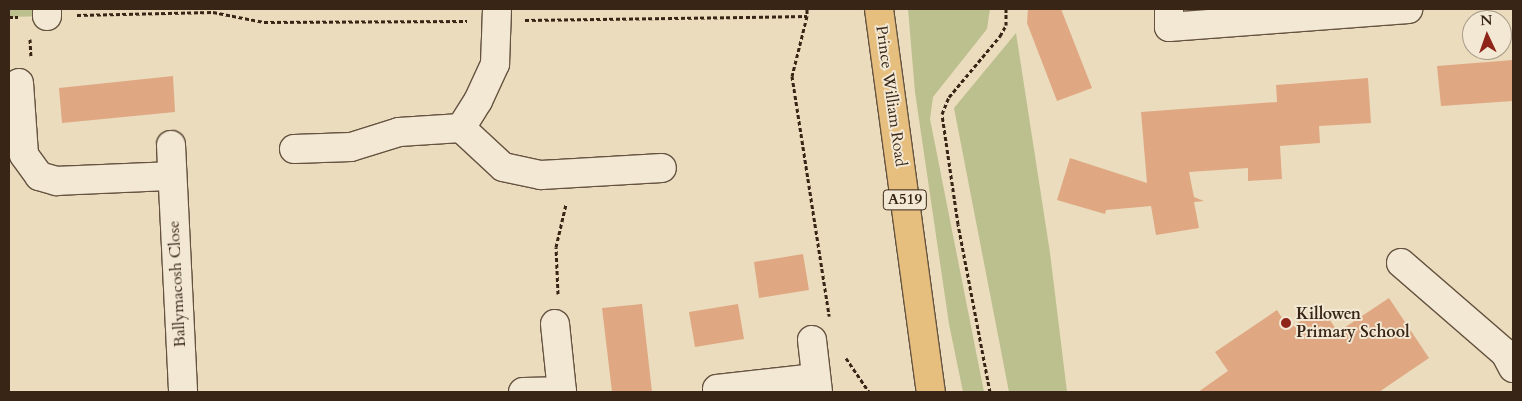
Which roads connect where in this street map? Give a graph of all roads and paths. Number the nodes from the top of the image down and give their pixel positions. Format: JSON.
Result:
{"nodes":[{"id":1,"x":807,"y":9,"type":"edge"},
{"id":2,"x":879,"y":9,"type":"edge"},
{"id":3,"x":1006,"y":9,"type":"edge"},
{"id":4,"x":1408,"y":9,"type":"edge"},
{"id":5,"x":213,"y":10,"type":"edge"},
{"id":6,"x":41,"y":14,"type":"edge"},
{"id":7,"x":498,"y":15,"type":"edge"},
{"id":8,"x":807,"y":16,"type":"junction"},
{"id":9,"x":9,"y":17,"type":"edge"},
{"id":10,"x":1169,"y":18,"type":"edge"},
{"id":11,"x":19,"y":83,"type":"joint"},
{"id":12,"x":14,"y":115,"type":"edge"},
{"id":13,"x":461,"y":128,"type":"junction"},
{"id":14,"x":171,"y":145,"type":"dead end"},
{"id":15,"x":294,"y":149,"type":"dead end"},
{"id":16,"x":662,"y":168,"type":"dead end"},
{"id":17,"x":564,"y":173,"type":"junction"},
{"id":18,"x":172,"y":176,"type":"junction"},
{"id":19,"x":1402,"y":263,"type":"dead end"},
{"id":20,"x":555,"y":324,"type":"joint"},
{"id":21,"x":821,"y":330,"type":"joint"},
{"id":22,"x":843,"y":353,"type":"dead end"},
{"id":23,"x":1513,"y":368,"type":"edge"},
{"id":24,"x":816,"y":385,"type":"edge"},
{"id":25,"x":717,"y":389,"type":"dead end"},
{"id":26,"x":183,"y":392,"type":"edge"},
{"id":27,"x":523,"y":392,"type":"edge"},
{"id":28,"x":562,"y":392,"type":"edge"},
{"id":29,"x":869,"y":392,"type":"edge"},
{"id":30,"x":931,"y":392,"type":"edge"},
{"id":31,"x":990,"y":392,"type":"edge"}],
"edges":[{"from":1,"to":8,"type":"path"},
{"from":2,"to":30,"type":"main road","name":"Prince William Road","number":"A519"},
{"from":3,"to":31,"type":"path"},
{"from":4,"to":10,"type":"street"},
{"from":5,"to":6,"type":"path"},
{"from":5,"to":7,"type":"path"},
{"from":6,"to":9,"type":"path"},
{"from":6,"to":11,"type":"path"},
{"from":7,"to":8,"type":"path"},
{"from":7,"to":13,"type":"street"},
{"from":8,"to":21,"type":"path"},
{"from":11,"to":12,"type":"street"},
{"from":12,"to":18,"type":"street"},
{"from":13,"to":15,"type":"street"},
{"from":13,"to":17,"type":"street"},
{"from":14,"to":18,"type":"street","name":"Ballymacosh Close"},
{"from":16,"to":17,"type":"street"},
{"from":17,"to":20,"type":"path"},
{"from":18,"to":26,"type":"street","name":"Ballymacosh Close"},
{"from":19,"to":23,"type":"street"},
{"from":20,"to":28,"type":"street"},
{"from":21,"to":24,"type":"street"},
{"from":22,"to":29,"type":"path"},
{"from":24,"to":25,"type":"street"},
{"from":27,"to":28,"type":"street"}]}
